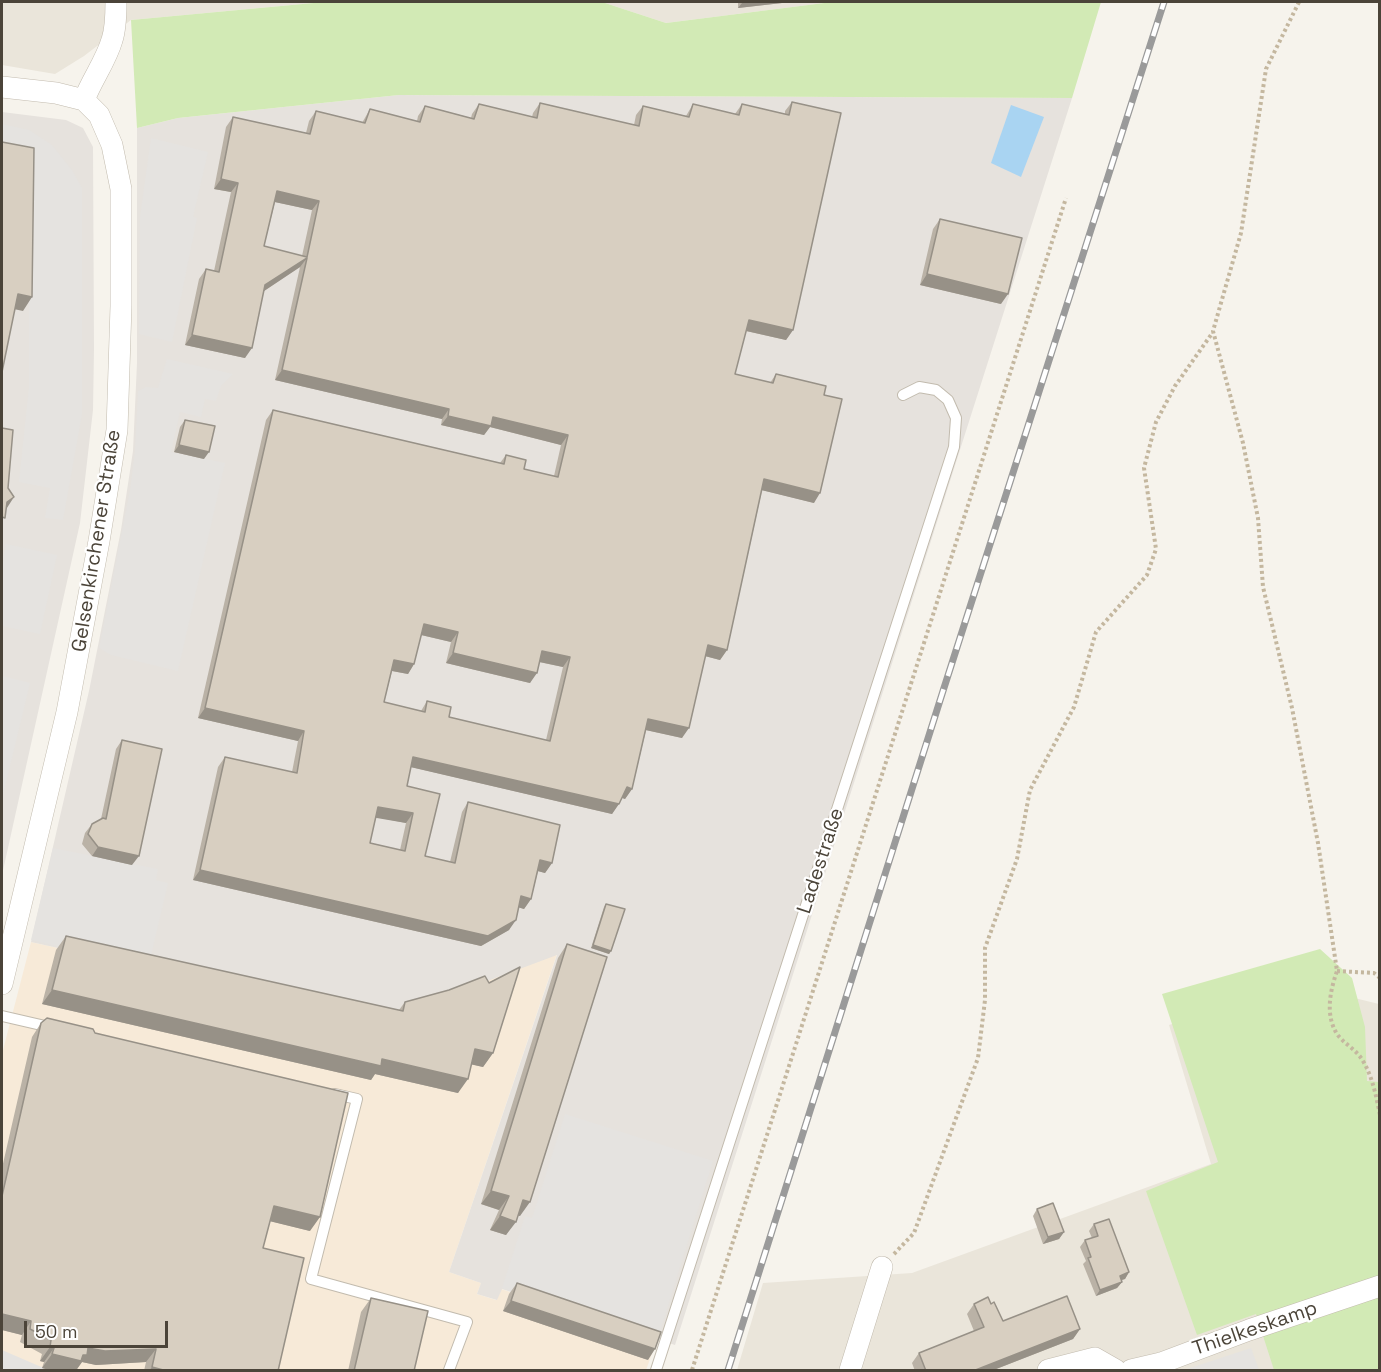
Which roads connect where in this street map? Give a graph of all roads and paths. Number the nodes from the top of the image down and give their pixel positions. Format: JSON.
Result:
{"nodes":[{"id":1,"x":116,"y":2,"type":"edge"},
{"id":2,"x":1299,"y":2,"type":"edge"},
{"id":3,"x":2,"y":87,"type":"edge"},
{"id":4,"x":84,"y":100,"type":"junction"},
{"id":5,"x":1066,"y":198,"type":"dead end"},
{"id":6,"x":1213,"y":331,"type":"junction"},
{"id":7,"x":903,"y":395,"type":"dead end"},
{"id":8,"x":1337,"y":971,"type":"junction"},
{"id":9,"x":1380,"y":978,"type":"edge"},
{"id":10,"x":2,"y":984,"type":"edge"},
{"id":11,"x":2,"y":1016,"type":"edge"},
{"id":12,"x":65,"y":1031,"type":"edge"},
{"id":13,"x":322,"y":1091,"type":"edge"},
{"id":14,"x":1380,"y":1115,"type":"edge"},
{"id":15,"x":882,"y":1267,"type":"joint"},
{"id":16,"x":1380,"y":1286,"type":"edge"},
{"id":17,"x":449,"y":1371,"type":"edge"},
{"id":18,"x":656,"y":1371,"type":"edge"},
{"id":19,"x":692,"y":1371,"type":"edge"},
{"id":20,"x":850,"y":1371,"type":"edge"},
{"id":21,"x":1048,"y":1371,"type":"edge"},
{"id":22,"x":1116,"y":1371,"type":"edge"},
{"id":23,"x":1131,"y":1371,"type":"edge"}],
"edges":[{"from":1,"to":4,"type":"street"},
{"from":2,"to":6,"type":"path"},
{"from":3,"to":4,"type":"street"},
{"from":4,"to":10,"type":"street","name":"Gelsenkirchener Straße"},
{"from":5,"to":19,"type":"path"},
{"from":6,"to":8,"type":"path"},
{"from":6,"to":15,"type":"path"},
{"from":7,"to":18,"type":"lane","name":"Ladestraße"},
{"from":8,"to":9,"type":"path"},
{"from":8,"to":14,"type":"path"},
{"from":11,"to":12,"type":"lane"},
{"from":13,"to":17,"type":"lane"},
{"from":15,"to":20,"type":"street"},
{"from":16,"to":23,"type":"street","name":"Thielkeskamp"},
{"from":21,"to":22,"type":"street"}]}
